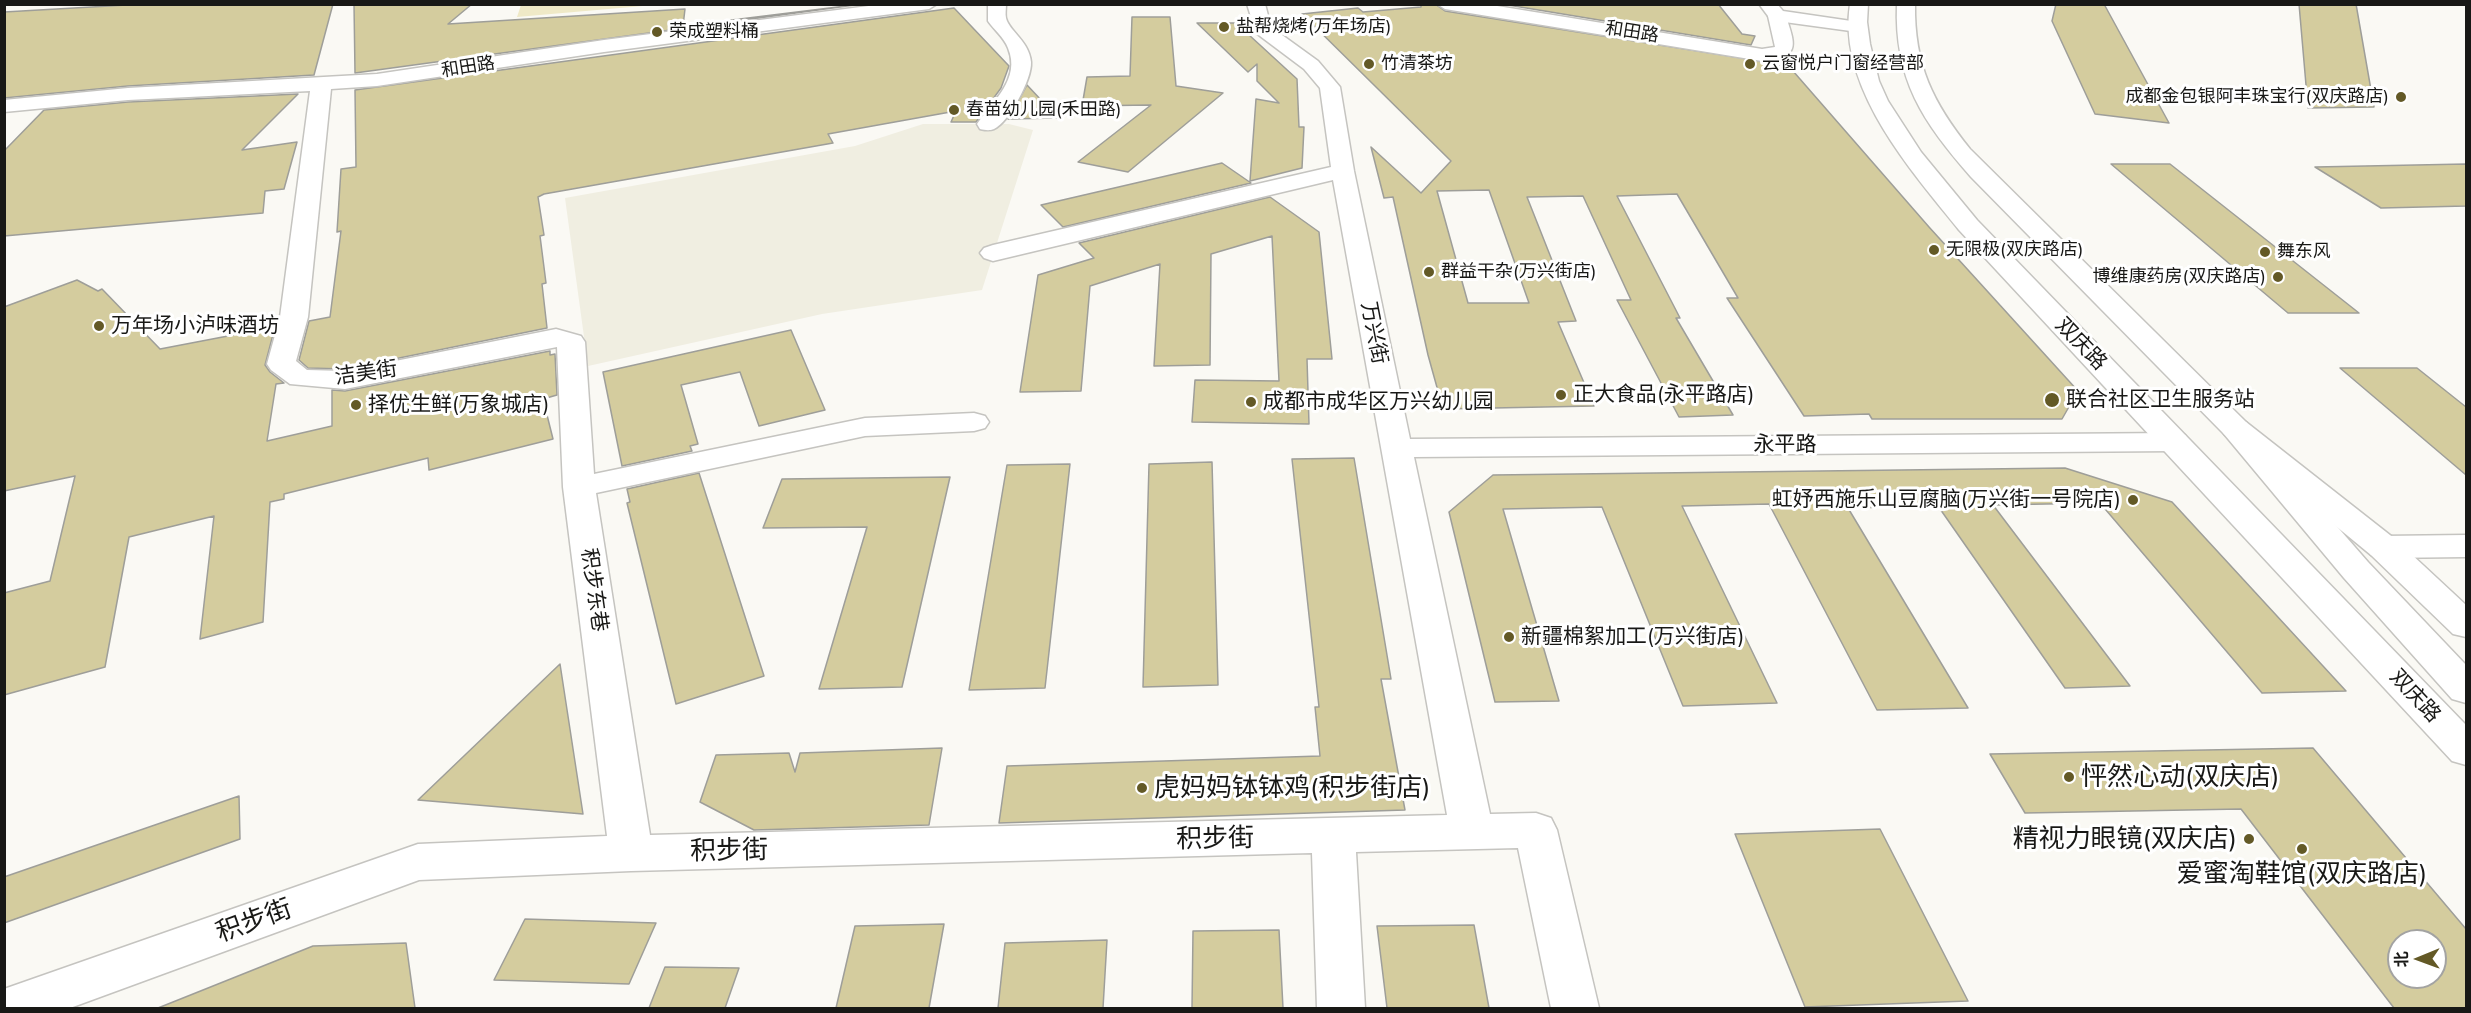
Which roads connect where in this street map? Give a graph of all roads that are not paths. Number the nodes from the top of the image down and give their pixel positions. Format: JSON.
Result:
{"nodes":[{"id":1,"x":929,"y":4,"type":"edge"},
{"id":2,"x":997,"y":4,"type":"edge"},
{"id":3,"x":1256,"y":4,"type":"edge"},
{"id":4,"x":1444,"y":4,"type":"edge"},
{"id":5,"x":1906,"y":4,"type":"edge"},
{"id":6,"x":1772,"y":10,"type":"edge"},
{"id":7,"x":1859,"y":16,"type":"edge"},
{"id":8,"x":321,"y":85,"type":"junction"},
{"id":9,"x":4,"y":106,"type":"edge"},
{"id":10,"x":988,"y":124,"type":"dead end"},
{"id":11,"x":1343,"y":171,"type":"junction"},
{"id":12,"x":993,"y":254,"type":"dead end"},
{"id":13,"x":556,"y":337,"type":"joint"},
{"id":14,"x":974,"y":422,"type":"dead end"},
{"id":15,"x":2235,"y":428,"type":"junction"},
{"id":16,"x":2174,"y":442,"type":"junction"},
{"id":17,"x":1396,"y":448,"type":"junction"},
{"id":18,"x":579,"y":488,"type":"junction"},
{"id":19,"x":2466,"y":546,"type":"edge"},
{"id":20,"x":2383,"y":547,"type":"junction"},
{"id":21,"x":2466,"y":625,"type":"edge"},
{"id":22,"x":2458,"y":681,"type":"edge"},
{"id":23,"x":2466,"y":750,"type":"edge"},
{"id":24,"x":1472,"y":832,"type":"junction"},
{"id":25,"x":1333,"y":836,"type":"junction"},
{"id":26,"x":632,"y":853,"type":"junction"},
{"id":27,"x":12,"y":1008,"type":"edge"},
{"id":28,"x":1341,"y":1008,"type":"edge"},
{"id":29,"x":1575,"y":1008,"type":"edge"}],
"edges":[{"from":1,"to":8,"type":"main road","name":"和田路"},
{"from":2,"to":10,"type":"main road"},
{"from":3,"to":11,"type":"main road","name":"万兴街"},
{"from":4,"to":6,"type":"main road","name":"和田路"},
{"from":5,"to":15,"type":"main road"},
{"from":6,"to":7,"type":"main road"},
{"from":7,"to":16,"type":"main road","name":"双庆路"},
{"from":8,"to":9,"type":"main road","name":"和田路"},
{"from":8,"to":13,"type":"main road","name":"洁美街"},
{"from":11,"to":12,"type":"main road"},
{"from":11,"to":17,"type":"main road","name":"万兴街"},
{"from":13,"to":18,"type":"main road","name":"积步东巷"},
{"from":14,"to":18,"type":"main road"},
{"from":15,"to":20,"type":"main road"},
{"from":15,"to":22,"type":"main road"},
{"from":16,"to":17,"type":"main road","name":"永平路"},
{"from":16,"to":23,"type":"main road","name":"双庆路"},
{"from":17,"to":24,"type":"main road","name":"万兴街"},
{"from":18,"to":26,"type":"main road","name":"积步东巷"},
{"from":19,"to":20,"type":"main road"},
{"from":20,"to":21,"type":"main road"},
{"from":24,"to":25,"type":"main road","name":"积步街"},
{"from":24,"to":29,"type":"main road","name":"积步街"},
{"from":25,"to":26,"type":"main road","name":"积步街"},
{"from":25,"to":28,"type":"main road"},
{"from":26,"to":27,"type":"main road","name":"积步街"}]}
